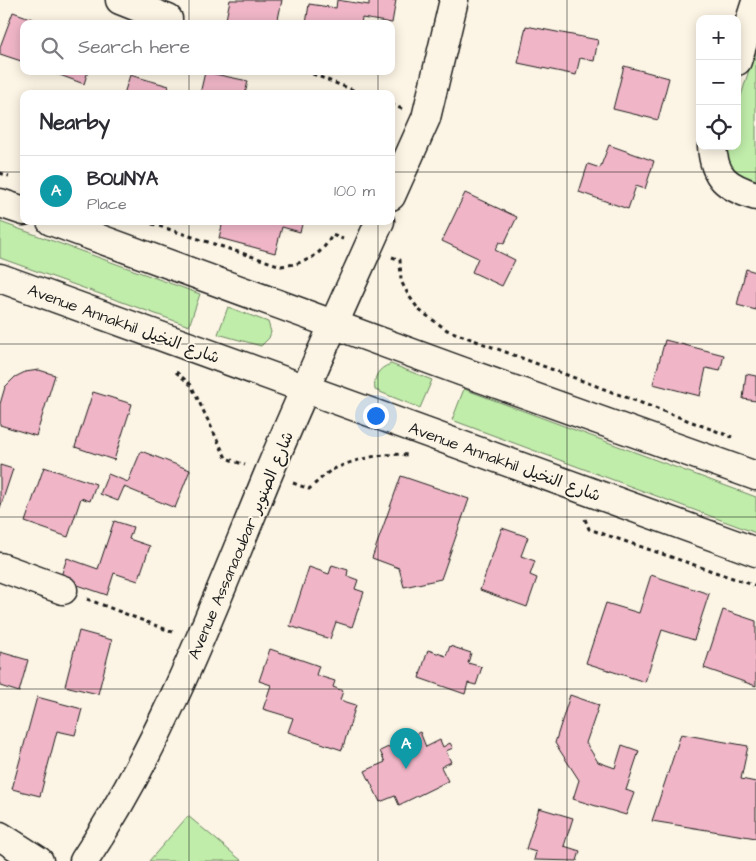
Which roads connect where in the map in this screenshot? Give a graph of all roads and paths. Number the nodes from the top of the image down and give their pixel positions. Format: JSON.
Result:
{"nodes":[{"id":1,"x":120,"y":0,"type":"edge"},
{"id":2,"x":454,"y":0,"type":"edge"},
{"id":3,"x":756,"y":2,"type":"edge"},
{"id":4,"x":168,"y":19,"type":"dead end"},
{"id":5,"x":738,"y":60,"type":"edge"},
{"id":6,"x":315,"y":75,"type":"edge"},
{"id":7,"x":353,"y":90,"type":"edge"},
{"id":8,"x":712,"y":150,"type":"edge"},
{"id":9,"x":395,"y":187,"type":"edge"},
{"id":10,"x":756,"y":196,"type":"edge"},
{"id":11,"x":0,"y":203,"type":"edge"},
{"id":12,"x":20,"y":210,"type":"edge"},
{"id":13,"x":63,"y":225,"type":"edge"},
{"id":14,"x":156,"y":225,"type":"edge"},
{"id":15,"x":378,"y":225,"type":"edge"},
{"id":16,"x":368,"y":248,"type":"junction"},
{"id":17,"x":0,"y":278,"type":"edge"},
{"id":18,"x":335,"y":323,"type":"junction"},
{"id":19,"x":172,"y":369,"type":"dead end"},
{"id":20,"x":306,"y":389,"type":"junction"},
{"id":21,"x":738,"y":439,"type":"dead end"},
{"id":22,"x":413,"y":457,"type":"dead end"},
{"id":23,"x":268,"y":474,"type":"junction"},
{"id":24,"x":756,"y":476,"type":"edge"},
{"id":25,"x":576,"y":516,"type":"dead end"},
{"id":26,"x":756,"y":552,"type":"edge"},
{"id":27,"x":0,"y":567,"type":"edge"},
{"id":28,"x":756,"y":586,"type":"edge"},
{"id":29,"x":63,"y":590,"type":"joint"},
{"id":30,"x":199,"y":642,"type":"junction"},
{"id":31,"x":0,"y":836,"type":"edge"},
{"id":32,"x":39,"y":861,"type":"edge"},
{"id":33,"x":84,"y":861,"type":"edge"}],
"edges":[{"from":1,"to":4,"type":"main road"},
{"from":2,"to":9,"type":"main road"},
{"from":3,"to":5,"type":"main road"},
{"from":6,"to":7,"type":"path"},
{"from":8,"to":10,"type":"main road"},
{"from":11,"to":12,"type":"main road"},
{"from":13,"to":18,"type":"main road"},
{"from":14,"to":16,"type":"path"},
{"from":15,"to":16,"type":"main road","name":"Avenue Assanaoubar شارع الصنوبر"},
{"from":16,"to":18,"type":"main road","name":"Avenue Assanaoubar شارع الصنوبر"},
{"from":16,"to":21,"type":"path"},
{"from":17,"to":20,"type":"main road","name":"Avenue Annakhil شارع النخيل"},
{"from":18,"to":20,"type":"main road","name":"Avenue Assanaoubar شارع الصنوبر"},
{"from":18,"to":24,"type":"main road"},
{"from":19,"to":23,"type":"path"},
{"from":20,"to":23,"type":"main road","name":"Avenue Assanaoubar شارع الصنوبر"},
{"from":20,"to":26,"type":"main road","name":"Avenue Annakhil شارع النخيل"},
{"from":22,"to":23,"type":"path"},
{"from":23,"to":30,"type":"main road","name":"Avenue Assanaoubar شارع الصنوبر"},
{"from":25,"to":28,"type":"path"},
{"from":27,"to":29,"type":"main road"},
{"from":29,"to":30,"type":"path"},
{"from":30,"to":33,"type":"main road","name":"Avenue Assanaoubar شارع الصنوبر"},
{"from":31,"to":32,"type":"main road"}]}
